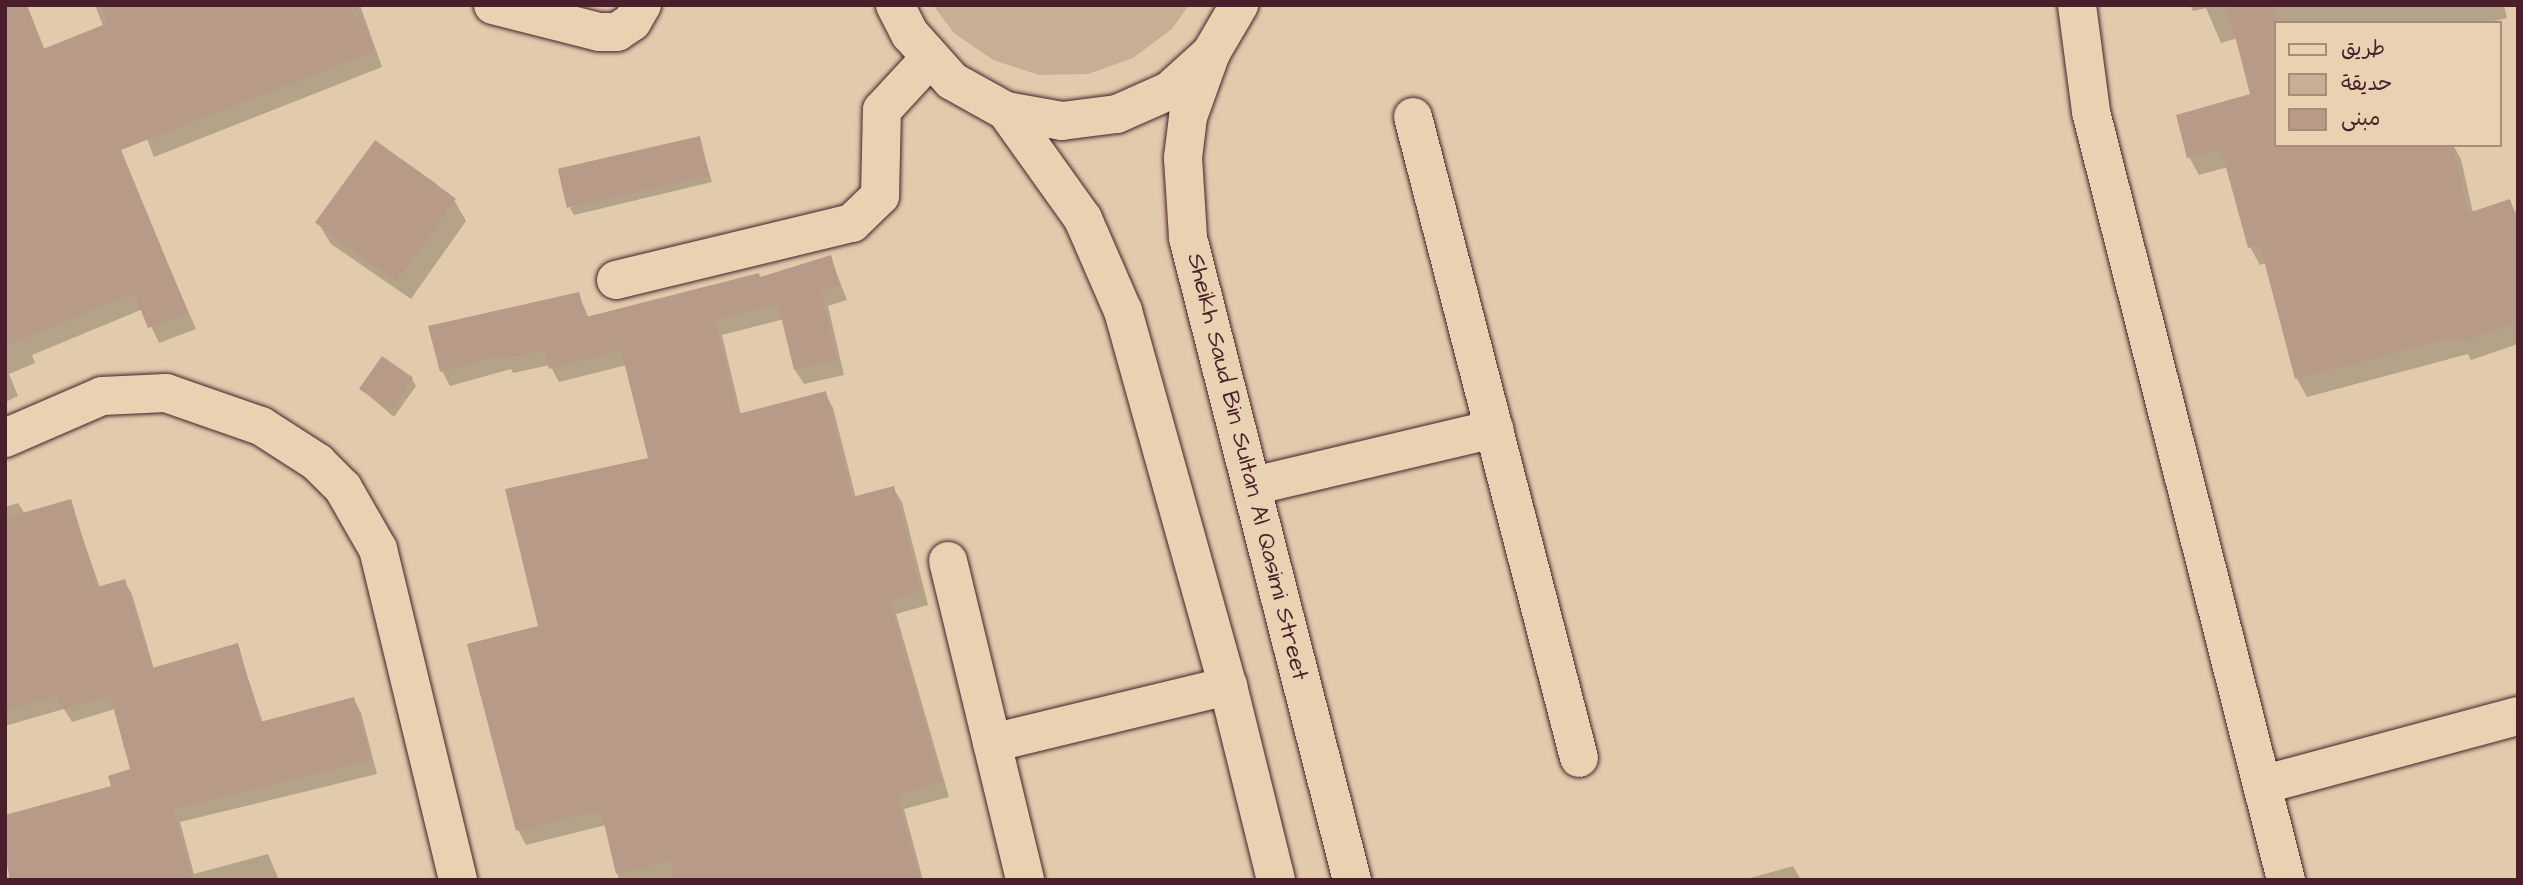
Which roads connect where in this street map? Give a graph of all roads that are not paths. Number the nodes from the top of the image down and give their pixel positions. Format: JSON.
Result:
{"nodes":[{"id":1,"x":493,"y":5,"type":"edge"},
{"id":2,"x":642,"y":5,"type":"edge"},
{"id":3,"x":1239,"y":5,"type":"edge"},
{"id":4,"x":2077,"y":5,"type":"edge"},
{"id":5,"x":895,"y":6,"type":"edge"},
{"id":6,"x":1211,"y":53,"type":"junction"},
{"id":7,"x":929,"y":59,"type":"junction"},
{"id":8,"x":1006,"y":111,"type":"junction"},
{"id":9,"x":1413,"y":117,"type":"dead end"},
{"id":10,"x":616,"y":280,"type":"dead end"},
{"id":11,"x":1494,"y":429,"type":"junction"},
{"id":12,"x":255,"y":435,"type":"junction"},
{"id":13,"x":5,"y":438,"type":"edge"},
{"id":14,"x":5,"y":443,"type":"edge"},
{"id":15,"x":1253,"y":486,"type":"junction"},
{"id":16,"x":948,"y":561,"type":"dead end"},
{"id":17,"x":1228,"y":686,"type":"junction"},
{"id":18,"x":2518,"y":716,"type":"edge"},
{"id":19,"x":992,"y":743,"type":"junction"},
{"id":20,"x":1579,"y":758,"type":"dead end"},
{"id":21,"x":2262,"y":785,"type":"junction"},
{"id":22,"x":457,"y":880,"type":"edge"},
{"id":23,"x":1025,"y":880,"type":"edge"},
{"id":24,"x":1276,"y":880,"type":"edge"},
{"id":25,"x":1352,"y":880,"type":"edge"},
{"id":26,"x":2287,"y":880,"type":"edge"}],
"edges":[{"from":1,"to":2,"type":"street"},
{"from":3,"to":6,"type":"street"},
{"from":4,"to":21,"type":"street"},
{"from":5,"to":7,"type":"street"},
{"from":6,"to":8,"type":"street"},
{"from":6,"to":15,"type":"street","name":"Sheikh Saud Bin Sultan Al Qasimi Street"},
{"from":7,"to":8,"type":"street"},
{"from":7,"to":10,"type":"street"},
{"from":8,"to":17,"type":"street"},
{"from":9,"to":11,"type":"street"},
{"from":11,"to":15,"type":"street"},
{"from":11,"to":20,"type":"street"},
{"from":12,"to":13,"type":"street"},
{"from":12,"to":14,"type":"street"},
{"from":12,"to":22,"type":"street"},
{"from":15,"to":25,"type":"street","name":"Sheikh Saud Bin Sultan Al Qasimi Street"},
{"from":16,"to":19,"type":"street"},
{"from":17,"to":19,"type":"street"},
{"from":17,"to":24,"type":"street"},
{"from":18,"to":21,"type":"street"},
{"from":19,"to":23,"type":"street"},
{"from":21,"to":26,"type":"street"}]}
